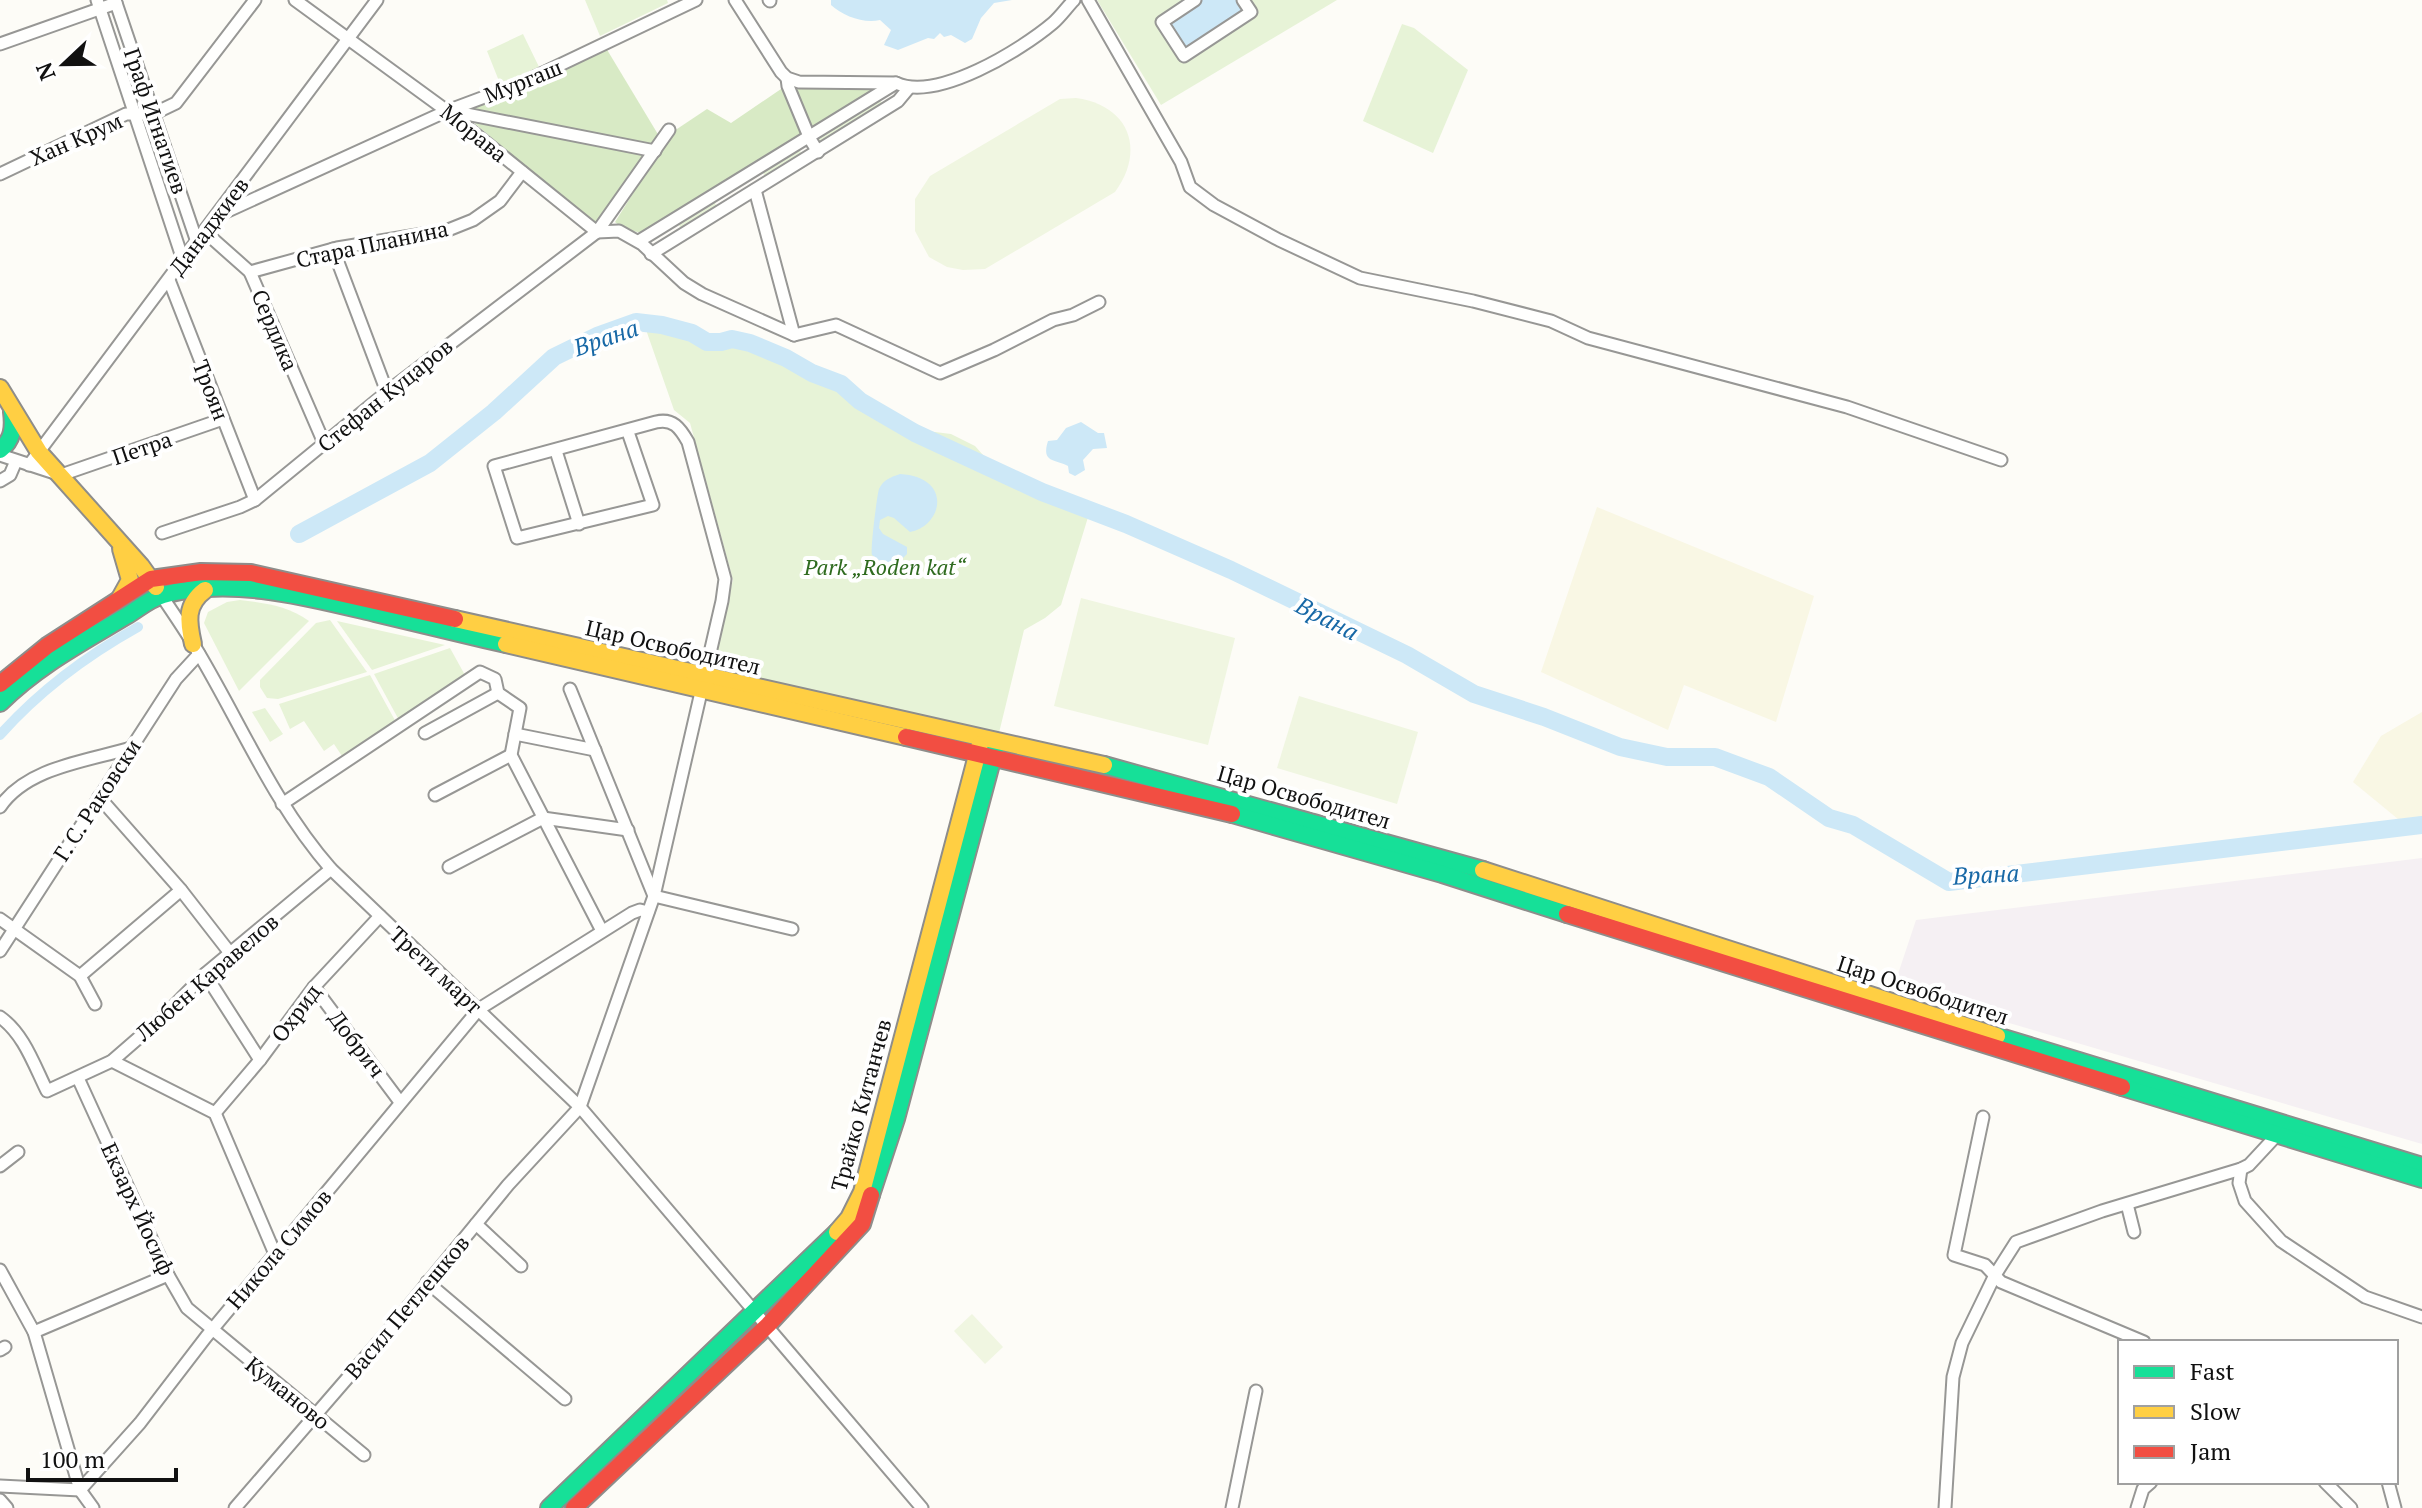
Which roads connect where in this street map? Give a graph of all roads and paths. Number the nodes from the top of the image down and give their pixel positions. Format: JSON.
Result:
{"nodes":[{"id":1,"x":255,"y":0,"type":"edge"},
{"id":2,"x":295,"y":0,"type":"edge"},
{"id":3,"x":377,"y":0,"type":"edge"},
{"id":4,"x":696,"y":0,"type":"edge"},
{"id":5,"x":735,"y":0,"type":"edge"},
{"id":6,"x":1074,"y":0,"type":"edge"},
{"id":7,"x":1088,"y":0,"type":"edge"},
{"id":8,"x":1195,"y":0,"type":"edge"},
{"id":9,"x":1243,"y":0,"type":"edge"},
{"id":10,"x":116,"y":2,"type":"edge"},
{"id":11,"x":98,"y":4,"type":"edge"},
{"id":12,"x":348,"y":39,"type":"junction"},
{"id":13,"x":0,"y":44,"type":"edge"},
{"id":14,"x":787,"y":78,"type":"junction"},
{"id":15,"x":892,"y":86,"type":"junction"},
{"id":16,"x":908,"y":89,"type":"junction"},
{"id":17,"x":898,"y":101,"type":"junction"},
{"id":18,"x":447,"y":111,"type":"junction"},
{"id":19,"x":153,"y":114,"type":"junction"},
{"id":20,"x":135,"y":115,"type":"junction"},
{"id":21,"x":669,"y":130,"type":"dead end"},
{"id":22,"x":810,"y":139,"type":"junction"},
{"id":23,"x":655,"y":151,"type":"junction"},
{"id":24,"x":818,"y":152,"type":"junction"},
{"id":25,"x":522,"y":172,"type":"junction"},
{"id":26,"x":753,"y":172,"type":"junction"},
{"id":27,"x":0,"y":174,"type":"edge"},
{"id":28,"x":758,"y":188,"type":"junction"},
{"id":29,"x":717,"y":194,"type":"junction"},
{"id":30,"x":726,"y":208,"type":"junction"},
{"id":31,"x":217,"y":215,"type":"junction"},
{"id":32,"x":660,"y":229,"type":"junction"},
{"id":33,"x":597,"y":232,"type":"junction"},
{"id":34,"x":201,"y":237,"type":"junction"},
{"id":35,"x":639,"y":241,"type":"junction"},
{"id":36,"x":671,"y":242,"type":"junction"},
{"id":37,"x":333,"y":249,"type":"junction"},
{"id":38,"x":651,"y":254,"type":"junction"},
{"id":39,"x":183,"y":260,"type":"junction"},
{"id":40,"x":250,"y":272,"type":"junction"},
{"id":41,"x":169,"y":280,"type":"junction"},
{"id":42,"x":1099,"y":302,"type":"dead end"},
{"id":43,"x":794,"y":335,"type":"junction"},
{"id":44,"x":0,"y":388,"type":"edge"},
{"id":45,"x":387,"y":392,"type":"junction"},
{"id":46,"x":11,"y":406,"type":"junction"},
{"id":47,"x":223,"y":419,"type":"junction"},
{"id":48,"x":628,"y":432,"type":"junction"},
{"id":49,"x":324,"y":443,"type":"junction"},
{"id":50,"x":556,"y":451,"type":"junction"},
{"id":51,"x":0,"y":453,"type":"edge"},
{"id":52,"x":34,"y":459,"type":"junction"},
{"id":53,"x":2001,"y":460,"type":"dead end"},
{"id":54,"x":16,"y":461,"type":"junction"},
{"id":55,"x":61,"y":475,"type":"junction"},
{"id":56,"x":5,"y":478,"type":"edge"},
{"id":57,"x":255,"y":500,"type":"junction"},
{"id":58,"x":579,"y":524,"type":"junction"},
{"id":59,"x":162,"y":533,"type":"dead end"},
{"id":60,"x":118,"y":540,"type":"junction"},
{"id":61,"x":151,"y":579,"type":"junction"},
{"id":62,"x":206,"y":590,"type":"junction"},
{"id":63,"x":161,"y":595,"type":"junction"},
{"id":64,"x":120,"y":598,"type":"junction"},
{"id":65,"x":196,"y":649,"type":"junction"},
{"id":66,"x":703,"y":683,"type":"junction"},
{"id":67,"x":0,"y":684,"type":"edge"},
{"id":68,"x":570,"y":689,"type":"dead end"},
{"id":69,"x":498,"y":693,"type":"junction"},
{"id":70,"x":0,"y":703,"type":"edge"},
{"id":71,"x":425,"y":733,"type":"dead end"},
{"id":72,"x":515,"y":734,"type":"junction"},
{"id":73,"x":131,"y":748,"type":"junction"},
{"id":74,"x":988,"y":748,"type":"junction"},
{"id":75,"x":595,"y":750,"type":"junction"},
{"id":76,"x":511,"y":755,"type":"junction"},
{"id":77,"x":435,"y":795,"type":"dead end"},
{"id":78,"x":99,"y":797,"type":"junction"},
{"id":79,"x":282,"y":804,"type":"junction"},
{"id":80,"x":0,"y":807,"type":"edge"},
{"id":81,"x":543,"y":818,"type":"junction"},
{"id":82,"x":628,"y":830,"type":"junction"},
{"id":83,"x":449,"y":867,"type":"dead end"},
{"id":84,"x":331,"y":869,"type":"junction"},
{"id":85,"x":181,"y":890,"type":"junction"},
{"id":86,"x":654,"y":896,"type":"junction"},
{"id":87,"x":648,"y":912,"type":"junction"},
{"id":88,"x":380,"y":916,"type":"junction"},
{"id":89,"x":0,"y":919,"type":"edge"},
{"id":90,"x":13,"y":929,"type":"junction"},
{"id":91,"x":792,"y":929,"type":"dead end"},
{"id":92,"x":602,"y":931,"type":"junction"},
{"id":93,"x":0,"y":951,"type":"edge"},
{"id":94,"x":230,"y":953,"type":"junction"},
{"id":95,"x":205,"y":974,"type":"junction"},
{"id":96,"x":80,"y":976,"type":"junction"},
{"id":97,"x":314,"y":987,"type":"junction"},
{"id":98,"x":95,"y":1004,"type":"dead end"},
{"id":99,"x":479,"y":1009,"type":"junction"},
{"id":100,"x":0,"y":1017,"type":"edge"},
{"id":101,"x":260,"y":1060,"type":"junction"},
{"id":102,"x":112,"y":1061,"type":"junction"},
{"id":103,"x":78,"y":1078,"type":"junction"},
{"id":104,"x":400,"y":1102,"type":"junction"},
{"id":105,"x":580,"y":1107,"type":"junction"},
{"id":106,"x":215,"y":1113,"type":"junction"},
{"id":107,"x":1983,"y":1117,"type":"dead end"},
{"id":108,"x":2276,"y":1136,"type":"junction"},
{"id":109,"x":18,"y":1152,"type":"dead end"},
{"id":110,"x":0,"y":1166,"type":"edge"},
{"id":111,"x":2422,"y":1166,"type":"edge"},
{"id":112,"x":2241,"y":1169,"type":"junction"},
{"id":113,"x":2422,"y":1179,"type":"edge"},
{"id":114,"x":2127,"y":1204,"type":"junction"},
{"id":115,"x":476,"y":1224,"type":"junction"},
{"id":116,"x":2134,"y":1232,"type":"dead end"},
{"id":117,"x":275,"y":1254,"type":"junction"},
{"id":118,"x":521,"y":1266,"type":"dead end"},
{"id":119,"x":0,"y":1270,"type":"edge"},
{"id":120,"x":168,"y":1275,"type":"junction"},
{"id":121,"x":1995,"y":1275,"type":"junction"},
{"id":122,"x":427,"y":1282,"type":"junction"},
{"id":123,"x":757,"y":1311,"type":"junction"},
{"id":124,"x":2422,"y":1317,"type":"edge"},
{"id":125,"x":768,"y":1325,"type":"junction"},
{"id":126,"x":211,"y":1330,"type":"junction"},
{"id":127,"x":34,"y":1332,"type":"junction"},
{"id":128,"x":2139,"y":1340,"type":"edge"},
{"id":129,"x":1256,"y":1391,"type":"dead end"},
{"id":130,"x":565,"y":1399,"type":"dead end"},
{"id":131,"x":316,"y":1415,"type":"junction"},
{"id":132,"x":364,"y":1455,"type":"dead end"},
{"id":133,"x":2149,"y":1484,"type":"edge"},
{"id":134,"x":2327,"y":1484,"type":"edge"},
{"id":135,"x":2389,"y":1484,"type":"edge"},
{"id":136,"x":0,"y":1486,"type":"edge"},
{"id":137,"x":80,"y":1490,"type":"junction"},
{"id":138,"x":0,"y":1500,"type":"edge"},
{"id":139,"x":7,"y":1508,"type":"edge"},
{"id":140,"x":93,"y":1508,"type":"edge"},
{"id":141,"x":235,"y":1508,"type":"edge"},
{"id":142,"x":549,"y":1508,"type":"edge"},
{"id":143,"x":574,"y":1508,"type":"edge"},
{"id":144,"x":922,"y":1508,"type":"edge"},
{"id":145,"x":1232,"y":1508,"type":"edge"},
{"id":146,"x":1945,"y":1508,"type":"edge"},
{"id":147,"x":2137,"y":1508,"type":"edge"},
{"id":148,"x":2351,"y":1508,"type":"edge"},
{"id":149,"x":2395,"y":1508,"type":"edge"}],
"edges":[{"from":1,"to":19,"type":"street"},
{"from":2,"to":12,"type":"street","name":"Морава"},
{"from":3,"to":12,"type":"street","name":"Данаджиев"},
{"from":4,"to":18,"type":"street","name":"Мургаш"},
{"from":5,"to":14,"type":"street"},
{"from":6,"to":16,"type":"street"},
{"from":7,"to":53,"type":"street"},
{"from":8,"to":9,"type":"street"},
{"from":10,"to":11,"type":"street"},
{"from":10,"to":19,"type":"street","name":"Граф Игнатиев"},
{"from":11,"to":13,"type":"street"},
{"from":11,"to":20,"type":"street","name":"Граф Игнатиев"},
{"from":12,"to":18,"type":"street","name":"Морава"},
{"from":12,"to":31,"type":"street","name":"Данаджиев"},
{"from":14,"to":15,"type":"street"},
{"from":14,"to":22,"type":"street"},
{"from":15,"to":16,"type":"street"},
{"from":15,"to":17,"type":"street"},
{"from":15,"to":22,"type":"street"},
{"from":16,"to":17,"type":"street"},
{"from":17,"to":24,"type":"street"},
{"from":18,"to":23,"type":"street"},
{"from":18,"to":25,"type":"street","name":"Морава"},
{"from":18,"to":31,"type":"street","name":"Мургаш"},
{"from":19,"to":20,"type":"street","name":"Хан Крум"},
{"from":19,"to":34,"type":"street","name":"Граф Игнатиев"},
{"from":20,"to":27,"type":"street","name":"Хан Крум"},
{"from":20,"to":39,"type":"street","name":"Граф Игнатиев"},
{"from":21,"to":23,"type":"street","name":"Стефан Куцаров"},
{"from":22,"to":24,"type":"street"},
{"from":22,"to":26,"type":"street"},
{"from":23,"to":33,"type":"street","name":"Стефан Куцаров"},
{"from":24,"to":28,"type":"street"},
{"from":25,"to":33,"type":"street","name":"Морава"},
{"from":25,"to":37,"type":"street","name":"Стара Планина"},
{"from":26,"to":28,"type":"street"},
{"from":26,"to":29,"type":"street"},
{"from":28,"to":30,"type":"street"},
{"from":28,"to":43,"type":"street"},
{"from":29,"to":30,"type":"street"},
{"from":29,"to":32,"type":"street"},
{"from":30,"to":36,"type":"street"},
{"from":31,"to":34,"type":"street","name":"Данаджиев"},
{"from":32,"to":35,"type":"street"},
{"from":32,"to":36,"type":"street"},
{"from":33,"to":35,"type":"street"},
{"from":33,"to":45,"type":"street","name":"Стефан Куцаров"},
{"from":34,"to":39,"type":"street","name":"Данаджиев"},
{"from":34,"to":40,"type":"street","name":"Сердика"},
{"from":35,"to":38,"type":"street"},
{"from":36,"to":38,"type":"street"},
{"from":37,"to":40,"type":"street","name":"Стара Планина"},
{"from":37,"to":45,"type":"street"},
{"from":38,"to":43,"type":"street"},
{"from":39,"to":41,"type":"street","name":"Данаджиев"},
{"from":40,"to":49,"type":"street","name":"Сердика"},
{"from":41,"to":47,"type":"street","name":"Троян"},
{"from":41,"to":52,"type":"street","name":"Данаджиев"},
{"from":42,"to":43,"type":"street"},
{"from":44,"to":46,"type":"street"},
{"from":45,"to":49,"type":"street","name":"Стефан Куцаров"},
{"from":46,"to":51,"type":"street"},
{"from":46,"to":52,"type":"street"},
{"from":47,"to":55,"type":"street","name":"Петра"},
{"from":47,"to":57,"type":"street","name":"Троян"},
{"from":48,"to":50,"type":"street"},
{"from":48,"to":58,"type":"street"},
{"from":48,"to":66,"type":"street"},
{"from":49,"to":57,"type":"street","name":"Стефан Куцаров"},
{"from":50,"to":58,"type":"street"},
{"from":50,"to":58,"type":"street"},
{"from":51,"to":54,"type":"street"},
{"from":52,"to":54,"type":"street"},
{"from":52,"to":55,"type":"street"},
{"from":54,"to":56,"type":"street"},
{"from":55,"to":60,"type":"street"},
{"from":57,"to":59,"type":"street","name":"Стефан Куцаров"},
{"from":60,"to":61,"type":"street"},
{"from":60,"to":64,"type":"street"},
{"from":61,"to":63,"type":"street"},
{"from":61,"to":64,"type":"street"},
{"from":61,"to":66,"type":"street","name":"Цар Освободител"},
{"from":62,"to":63,"type":"street","name":"Цар Освободител"},
{"from":62,"to":65,"type":"street"},
{"from":62,"to":66,"type":"street","name":"Цар Освободител"},
{"from":63,"to":65,"type":"street","name":"Трети март"},
{"from":63,"to":70,"type":"street"},
{"from":64,"to":67,"type":"street"},
{"from":65,"to":73,"type":"street","name":"Г. С. Раковски"},
{"from":65,"to":79,"type":"street","name":"Трети март"},
{"from":66,"to":74,"type":"street","name":"Цар Освободител"},
{"from":66,"to":86,"type":"street"},
{"from":68,"to":75,"type":"street"},
{"from":69,"to":71,"type":"street"},
{"from":69,"to":72,"type":"street"},
{"from":69,"to":79,"type":"street"},
{"from":72,"to":75,"type":"street"},
{"from":72,"to":76,"type":"street"},
{"from":73,"to":78,"type":"street","name":"Г. С. Раковски"},
{"from":73,"to":80,"type":"street"},
{"from":74,"to":108,"type":"street","name":"Цар Освободител"},
{"from":74,"to":111,"type":"street","name":"Цар Освободител"},
{"from":74,"to":123,"type":"street","name":"Трайко Китанчев"},
{"from":74,"to":125,"type":"street","name":"Трайко Китанчев"},
{"from":75,"to":82,"type":"street"},
{"from":76,"to":77,"type":"street"},
{"from":76,"to":81,"type":"street"},
{"from":78,"to":85,"type":"street"},
{"from":78,"to":90,"type":"street","name":"Г. С. Раковски"},
{"from":79,"to":84,"type":"street","name":"Трети март"},
{"from":81,"to":82,"type":"street"},
{"from":81,"to":83,"type":"street"},
{"from":81,"to":92,"type":"street"},
{"from":82,"to":86,"type":"street"},
{"from":84,"to":88,"type":"street","name":"Трети март"},
{"from":84,"to":94,"type":"street","name":"Любен Каравелов"},
{"from":85,"to":94,"type":"street"},
{"from":85,"to":96,"type":"street"},
{"from":86,"to":87,"type":"street"},
{"from":86,"to":91,"type":"street"},
{"from":87,"to":92,"type":"street","name":"Никола Симов"},
{"from":87,"to":105,"type":"street"},
{"from":88,"to":97,"type":"street","name":"Охрид"},
{"from":88,"to":99,"type":"street","name":"Трети март"},
{"from":89,"to":90,"type":"street"},
{"from":90,"to":93,"type":"street","name":"Г. С. Раковски"},
{"from":90,"to":96,"type":"street"},
{"from":92,"to":99,"type":"street","name":"Никола Симов"},
{"from":94,"to":95,"type":"street","name":"Любен Каравелов"},
{"from":95,"to":101,"type":"street"},
{"from":95,"to":102,"type":"street","name":"Любен Каравелов"},
{"from":96,"to":98,"type":"street"},
{"from":97,"to":101,"type":"street","name":"Охрид"},
{"from":97,"to":104,"type":"street","name":"Добрич"},
{"from":99,"to":104,"type":"street","name":"Никола Симов"},
{"from":99,"to":105,"type":"street","name":"Трети март"},
{"from":100,"to":103,"type":"street","name":"Любен Каравелов"},
{"from":101,"to":106,"type":"street","name":"Охрид"},
{"from":102,"to":103,"type":"street","name":"Любен Каравелов"},
{"from":102,"to":106,"type":"street"},
{"from":103,"to":120,"type":"street","name":"Екзарх Йосиф"},
{"from":104,"to":117,"type":"street","name":"Никола Симов"},
{"from":105,"to":115,"type":"street","name":"Васил Петлешков"},
{"from":105,"to":123,"type":"street","name":"Трети март"},
{"from":106,"to":117,"type":"street"},
{"from":107,"to":121,"type":"street"},
{"from":108,"to":112,"type":"street"},
{"from":108,"to":113,"type":"street","name":"Цар Освободител"},
{"from":109,"to":110,"type":"street"},
{"from":112,"to":114,"type":"street"},
{"from":112,"to":124,"type":"street"},
{"from":114,"to":116,"type":"street"},
{"from":114,"to":121,"type":"street"},
{"from":115,"to":118,"type":"street"},
{"from":115,"to":122,"type":"street","name":"Васил Петлешков"},
{"from":117,"to":126,"type":"street","name":"Никола Симов"},
{"from":119,"to":127,"type":"street"},
{"from":120,"to":126,"type":"street","name":"Екзарх Йосиф"},
{"from":120,"to":127,"type":"street"},
{"from":121,"to":128,"type":"street"},
{"from":121,"to":146,"type":"street"},
{"from":122,"to":130,"type":"street"},
{"from":122,"to":131,"type":"street","name":"Васил Петлешков"},
{"from":123,"to":125,"type":"street","name":"Трети март"},
{"from":123,"to":142,"type":"street","name":"Трайко Китанчев"},
{"from":125,"to":143,"type":"street","name":"Трайко Китанчев"},
{"from":125,"to":144,"type":"street","name":"Трети март"},
{"from":126,"to":131,"type":"street","name":"Куманово"},
{"from":126,"to":137,"type":"street","name":"Никола Симов"},
{"from":127,"to":137,"type":"street"},
{"from":129,"to":145,"type":"street"},
{"from":131,"to":132,"type":"street","name":"Куманово"},
{"from":131,"to":141,"type":"street","name":"Васил Петлешков"},
{"from":133,"to":147,"type":"street"},
{"from":134,"to":148,"type":"street"},
{"from":135,"to":149,"type":"street"},
{"from":136,"to":137,"type":"street"},
{"from":137,"to":140,"type":"street"},
{"from":138,"to":139,"type":"street"}]}
